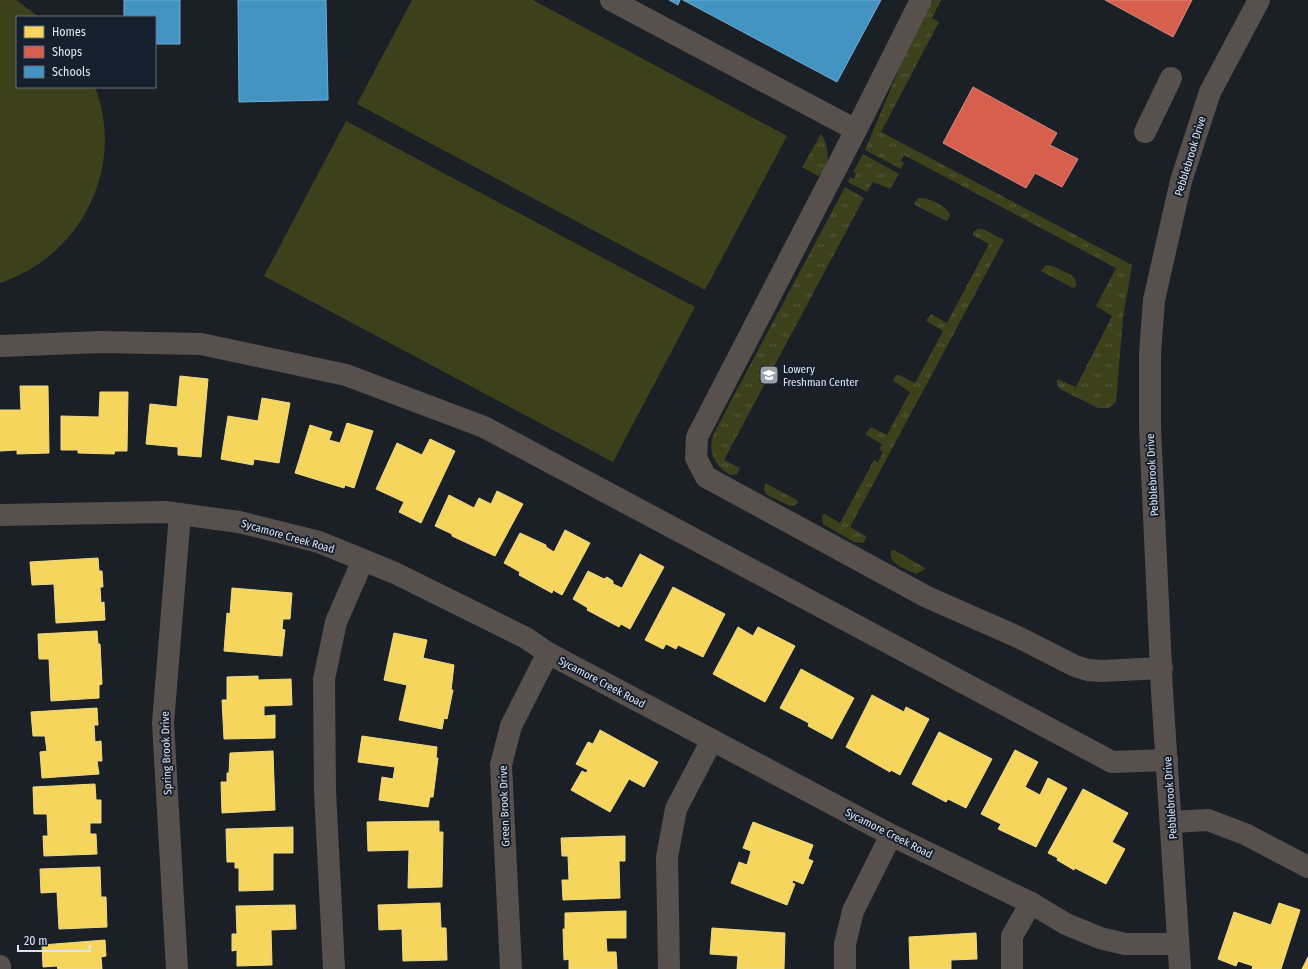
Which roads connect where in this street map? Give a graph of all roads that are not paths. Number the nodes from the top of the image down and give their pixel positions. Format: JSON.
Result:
{"nodes":[{"id":1,"x":611,"y":0,"type":"edge"},
{"id":2,"x":921,"y":0,"type":"edge"},
{"id":3,"x":1259,"y":0,"type":"edge"},
{"id":4,"x":1171,"y":78,"type":"dead end"},
{"id":5,"x":856,"y":130,"type":"junction"},
{"id":6,"x":1145,"y":132,"type":"dead end"},
{"id":7,"x":0,"y":346,"type":"edge"},
{"id":8,"x":180,"y":514,"type":"junction"},
{"id":9,"x":0,"y":515,"type":"edge"},
{"id":10,"x":363,"y":560,"type":"junction"},
{"id":11,"x":548,"y":653,"type":"junction"},
{"id":12,"x":1162,"y":668,"type":"junction"},
{"id":13,"x":712,"y":740,"type":"junction"},
{"id":14,"x":1167,"y":760,"type":"junction"},
{"id":15,"x":1172,"y":822,"type":"junction"},
{"id":16,"x":891,"y":835,"type":"junction"},
{"id":17,"x":1308,"y":867,"type":"edge"},
{"id":18,"x":1031,"y":903,"type":"junction"},
{"id":19,"x":1178,"y":944,"type":"junction"},
{"id":20,"x":0,"y":966,"type":"edge"},
{"id":21,"x":0,"y":969,"type":"edge"},
{"id":22,"x":177,"y":969,"type":"edge"},
{"id":23,"x":334,"y":969,"type":"edge"},
{"id":24,"x":512,"y":969,"type":"edge"},
{"id":25,"x":669,"y":969,"type":"edge"},
{"id":26,"x":845,"y":969,"type":"edge"},
{"id":27,"x":1012,"y":969,"type":"edge"},
{"id":28,"x":1180,"y":969,"type":"edge"}],
"edges":[{"from":1,"to":5,"type":"street"},
{"from":2,"to":5,"type":"street"},
{"from":3,"to":12,"type":"street","name":"Pebblebrook Drive"},
{"from":4,"to":6,"type":"street"},
{"from":5,"to":12,"type":"street"},
{"from":7,"to":14,"type":"street"},
{"from":8,"to":9,"type":"street","name":"Sycamore Creek Road"},
{"from":8,"to":10,"type":"street","name":"Sycamore Creek Road"},
{"from":8,"to":22,"type":"street","name":"Spring Brook Drive"},
{"from":10,"to":11,"type":"street","name":"Sycamore Creek Road"},
{"from":10,"to":23,"type":"street"},
{"from":11,"to":13,"type":"street","name":"Sycamore Creek Road"},
{"from":11,"to":24,"type":"street","name":"Green Brook Drive"},
{"from":12,"to":14,"type":"street","name":"Pebblebrook Drive"},
{"from":13,"to":16,"type":"street","name":"Sycamore Creek Road"},
{"from":13,"to":25,"type":"street"},
{"from":14,"to":15,"type":"street","name":"Pebblebrook Drive"},
{"from":15,"to":17,"type":"street"},
{"from":15,"to":19,"type":"street","name":"Pebblebrook Drive"},
{"from":16,"to":18,"type":"street","name":"Sycamore Creek Road"},
{"from":16,"to":26,"type":"street"},
{"from":18,"to":19,"type":"street","name":"Sycamore Creek Road"},
{"from":18,"to":27,"type":"street"},
{"from":19,"to":28,"type":"street","name":"Pebblebrook Drive"},
{"from":20,"to":21,"type":"street"}]}
